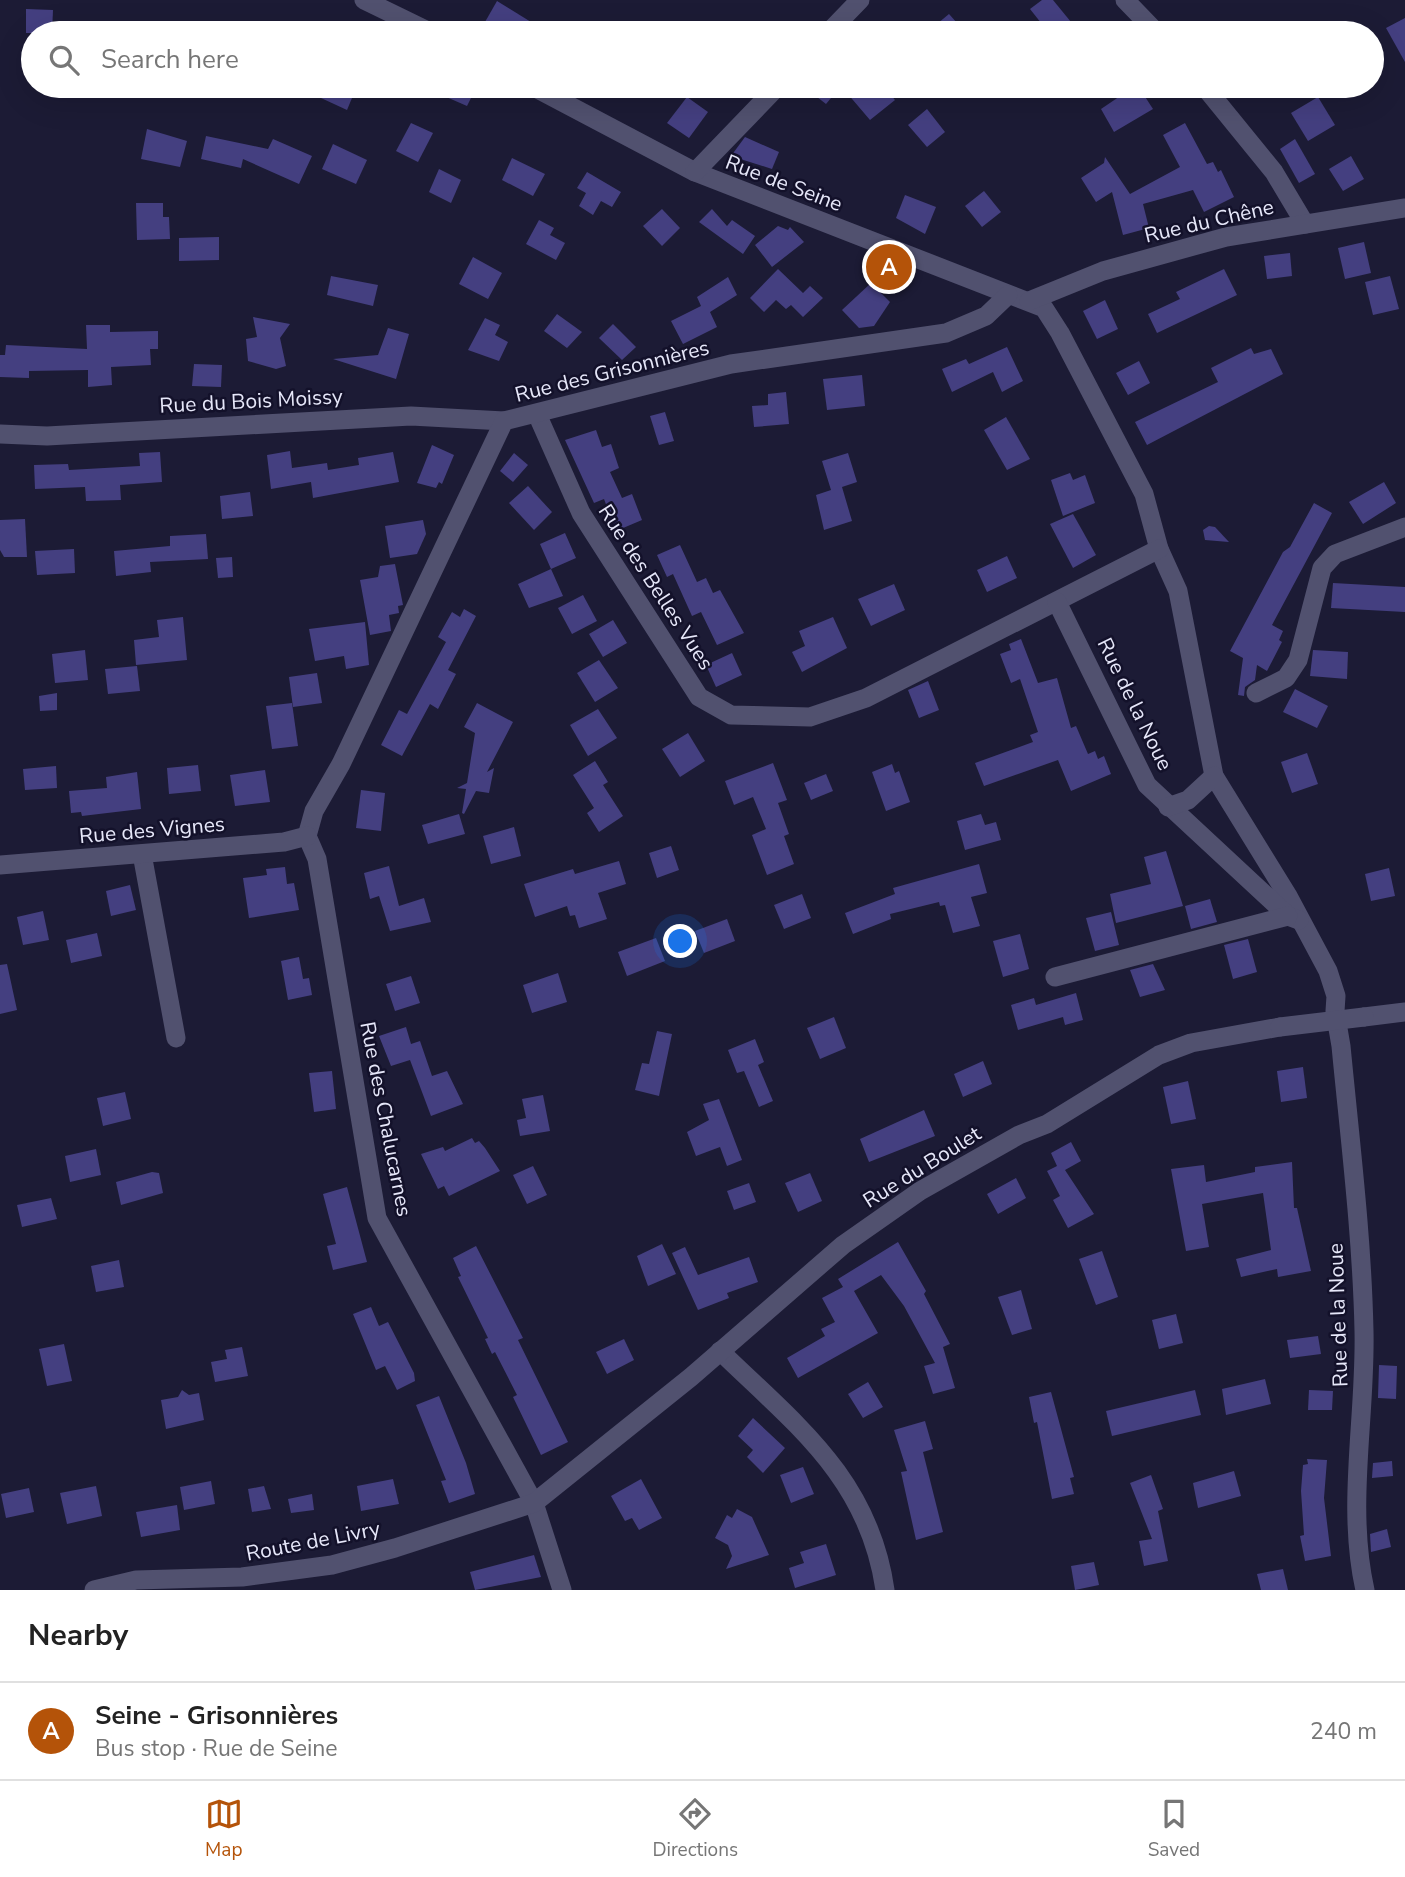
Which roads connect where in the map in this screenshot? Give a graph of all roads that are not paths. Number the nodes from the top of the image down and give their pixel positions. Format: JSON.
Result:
{"nodes":[{"id":1,"x":364,"y":0,"type":"edge"},
{"id":2,"x":860,"y":0,"type":"edge"},
{"id":3,"x":1125,"y":0,"type":"edge"},
{"id":4,"x":407,"y":21,"type":"edge"},
{"id":5,"x":840,"y":21,"type":"edge"},
{"id":6,"x":1145,"y":21,"type":"edge"},
{"id":7,"x":555,"y":98,"type":"edge"},
{"id":8,"x":766,"y":98,"type":"edge"},
{"id":9,"x":1214,"y":98,"type":"edge"},
{"id":10,"x":695,"y":172,"type":"junction"},
{"id":11,"x":1405,"y":208,"type":"edge"},
{"id":12,"x":1305,"y":224,"type":"junction"},
{"id":13,"x":1008,"y":295,"type":"junction"},
{"id":14,"x":1029,"y":301,"type":"junction"},
{"id":15,"x":537,"y":414,"type":"junction"},
{"id":16,"x":504,"y":421,"type":"junction"},
{"id":17,"x":0,"y":434,"type":"edge"},
{"id":18,"x":1405,"y":527,"type":"edge"},
{"id":19,"x":1159,"y":550,"type":"junction"},
{"id":20,"x":1057,"y":602,"type":"junction"},
{"id":21,"x":1256,"y":693,"type":"dead end"},
{"id":22,"x":1214,"y":776,"type":"junction"},
{"id":23,"x":1168,"y":807,"type":"junction"},
{"id":24,"x":307,"y":836,"type":"junction"},
{"id":25,"x":142,"y":854,"type":"junction"},
{"id":26,"x":0,"y":865,"type":"edge"},
{"id":27,"x":1294,"y":918,"type":"junction"},
{"id":28,"x":1055,"y":977,"type":"dead end"},
{"id":29,"x":1405,"y":1012,"type":"edge"},
{"id":30,"x":176,"y":1038,"type":"dead end"},
{"id":31,"x":720,"y":1351,"type":"junction"},
{"id":32,"x":534,"y":1503,"type":"junction"},
{"id":33,"x":94,"y":1590,"type":"edge"},
{"id":34,"x":562,"y":1590,"type":"edge"},
{"id":35,"x":885,"y":1590,"type":"edge"},
{"id":36,"x":1365,"y":1590,"type":"edge"}],
"edges":[{"from":1,"to":4,"type":"street"},
{"from":2,"to":5,"type":"street"},
{"from":3,"to":6,"type":"street"},
{"from":7,"to":10,"type":"street","name":"Rue de Seine"},
{"from":8,"to":10,"type":"street"},
{"from":9,"to":12,"type":"street"},
{"from":10,"to":13,"type":"street","name":"Rue de Seine"},
{"from":11,"to":12,"type":"street","name":"Rue du Chêne"},
{"from":12,"to":14,"type":"street","name":"Rue du Chêne"},
{"from":13,"to":14,"type":"street","name":"Rue de Seine"},
{"from":13,"to":15,"type":"street","name":"Rue des Grisonnières"},
{"from":14,"to":19,"type":"street","name":"Rue de la Noue"},
{"from":15,"to":16,"type":"street","name":"Rue des Grisonnières"},
{"from":15,"to":20,"type":"street","name":"Rue des Belles Vues"},
{"from":16,"to":17,"type":"street","name":"Rue du Bois Moissy"},
{"from":16,"to":24,"type":"street","name":"Rue des Grisonnières"},
{"from":18,"to":21,"type":"street"},
{"from":19,"to":20,"type":"street"},
{"from":19,"to":22,"type":"street","name":"Rue de la Noue"},
{"from":20,"to":23,"type":"street","name":"Rue de la Noue"},
{"from":22,"to":23,"type":"street"},
{"from":22,"to":27,"type":"street","name":"Rue de la Noue"},
{"from":23,"to":27,"type":"street","name":"Rue de la Noue"},
{"from":24,"to":25,"type":"street","name":"Rue des Vignes"},
{"from":24,"to":32,"type":"street","name":"Rue des Chalucarnes"},
{"from":25,"to":26,"type":"street","name":"Rue des Vignes"},
{"from":25,"to":30,"type":"street"},
{"from":27,"to":28,"type":"street"},
{"from":27,"to":36,"type":"street","name":"Rue de la Noue"},
{"from":29,"to":31,"type":"street","name":"Rue du Boulet","bridge":true},
{"from":31,"to":32,"type":"street","name":"Rue du Boulet"},
{"from":31,"to":35,"type":"street"},
{"from":32,"to":33,"type":"street","name":"Route de Livry"},
{"from":32,"to":34,"type":"street","name":"Rue des Chalucarnes"}]}
